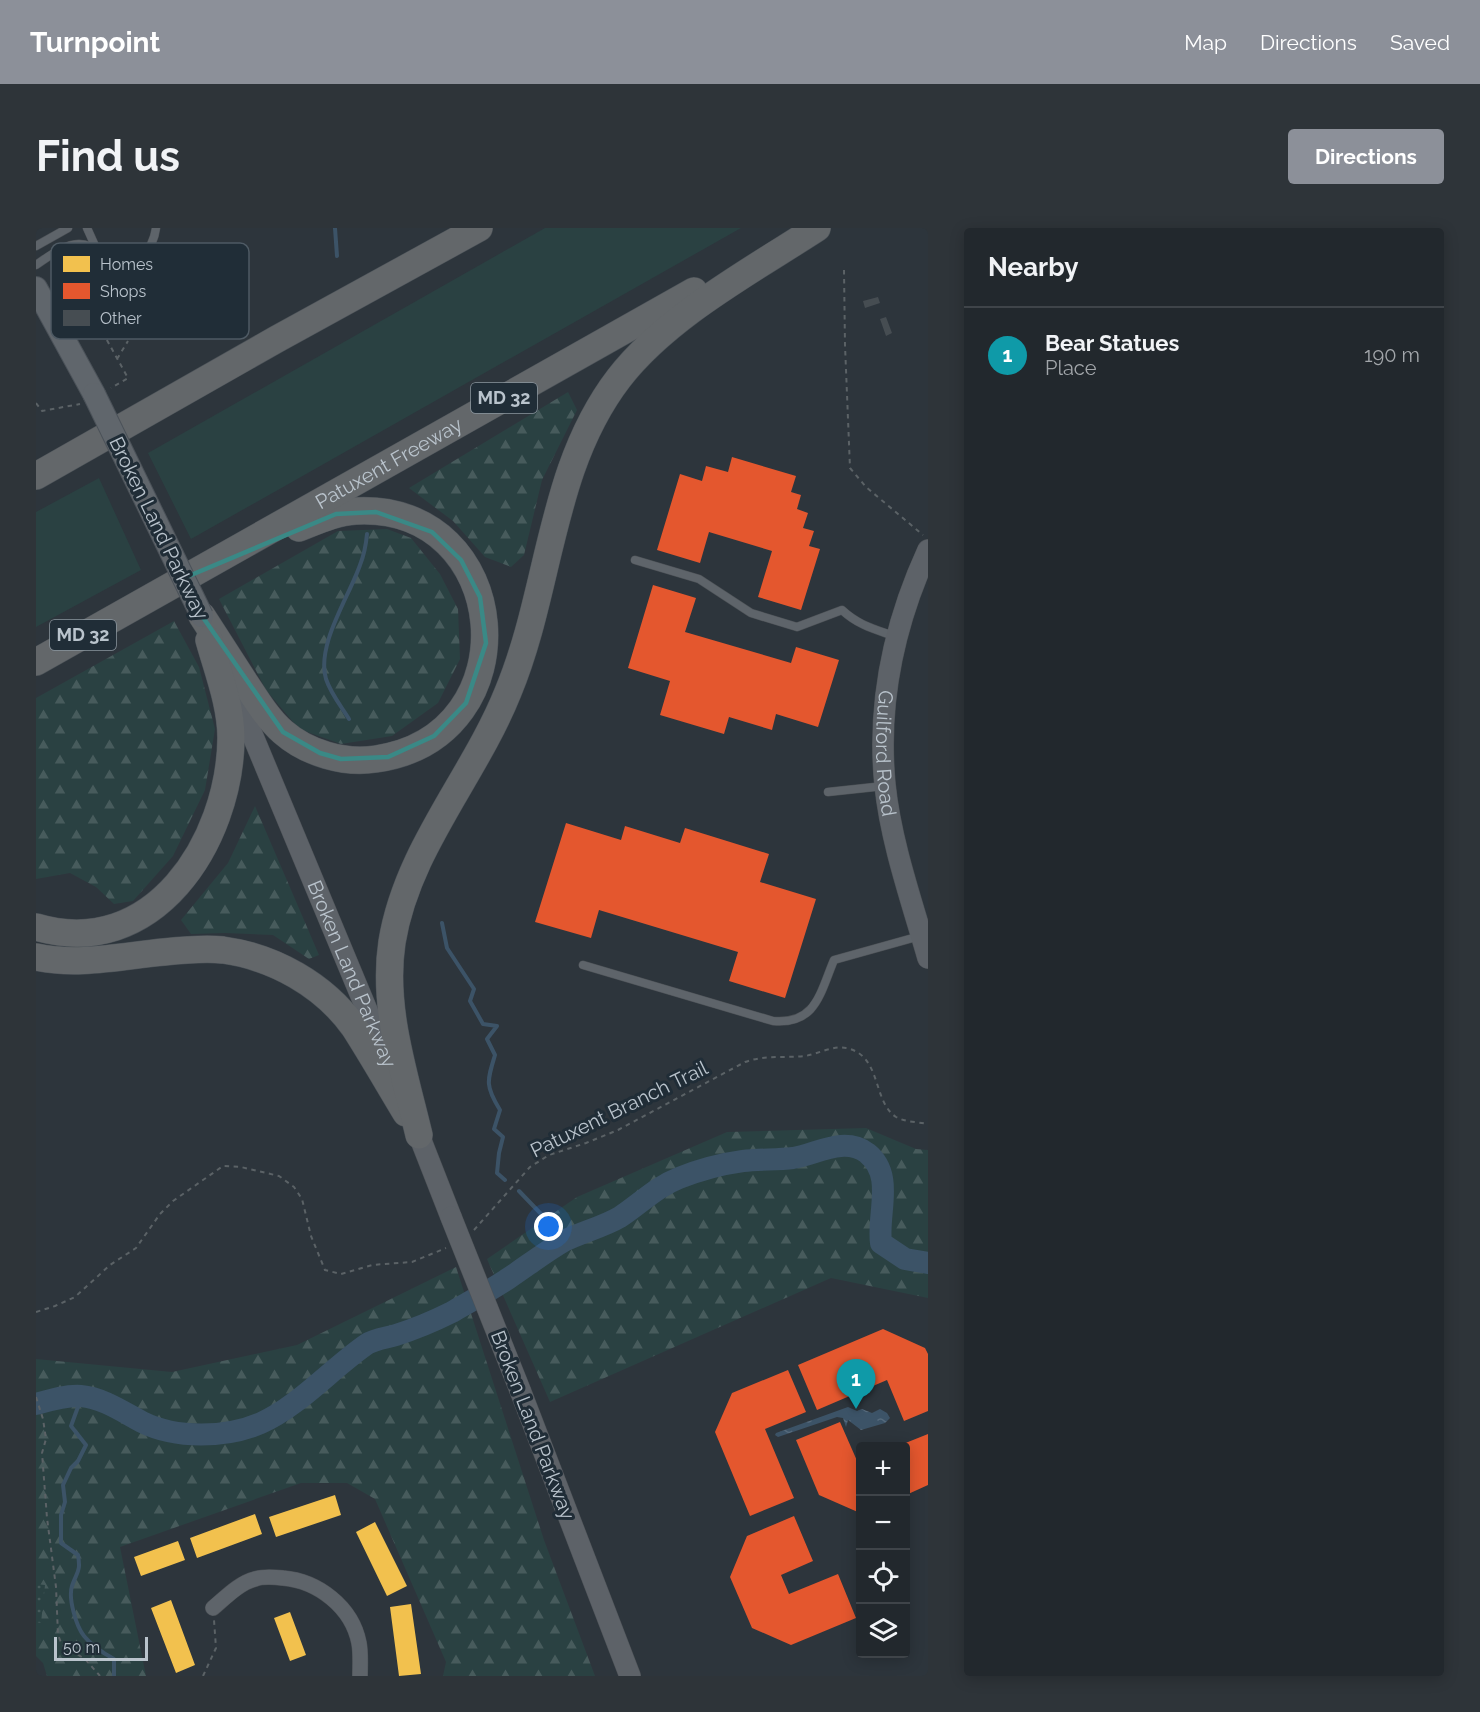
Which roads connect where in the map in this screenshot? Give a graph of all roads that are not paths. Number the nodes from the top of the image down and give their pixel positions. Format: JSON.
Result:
{"nodes":[{"id":1,"x":68,"y":228,"type":"edge"},
{"id":2,"x":87,"y":228,"type":"edge"},
{"id":3,"x":156,"y":228,"type":"edge"},
{"id":4,"x":479,"y":228,"type":"edge"},
{"id":5,"x":805,"y":228,"type":"edge"},
{"id":6,"x":817,"y":228,"type":"edge"},
{"id":7,"x":94,"y":243,"type":"edge"},
{"id":8,"x":152,"y":243,"type":"edge"},
{"id":9,"x":36,"y":246,"type":"edge"},
{"id":10,"x":51,"y":256,"type":"edge"},
{"id":11,"x":36,"y":265,"type":"edge"},
{"id":12,"x":36,"y":288,"type":"edge"},
{"id":13,"x":51,"y":315,"type":"edge"},
{"id":14,"x":64,"y":339,"type":"edge"},
{"id":15,"x":36,"y":476,"type":"edge"},
{"id":16,"x":928,"y":550,"type":"edge"},
{"id":17,"x":635,"y":560,"type":"dead end"},
{"id":18,"x":204,"y":567,"type":"junction"},
{"id":19,"x":130,"y":609,"type":"junction"},
{"id":20,"x":202,"y":616,"type":"junction"},
{"id":21,"x":896,"y":636,"type":"junction"},
{"id":22,"x":36,"y":662,"type":"edge"},
{"id":23,"x":36,"y":676,"type":"edge"},
{"id":24,"x":885,"y":786,"type":"junction"},
{"id":25,"x":828,"y":792,"type":"dead end"},
{"id":26,"x":36,"y":927,"type":"edge"},
{"id":27,"x":922,"y":936,"type":"junction"},
{"id":28,"x":36,"y":957,"type":"edge"},
{"id":29,"x":928,"y":958,"type":"edge"},
{"id":30,"x":583,"y":965,"type":"dead end"},
{"id":31,"x":419,"y":1135,"type":"junction"},
{"id":32,"x":213,"y":1608,"type":"road end"},
{"id":33,"x":360,"y":1676,"type":"edge"},
{"id":34,"x":630,"y":1676,"type":"edge"}],
"edges":[{"from":1,"to":9,"type":"lane"},
{"from":2,"to":7,"type":"lane"},
{"from":3,"to":8,"type":"lane"},
{"from":4,"to":15,"type":"highway"},
{"from":5,"to":18,"type":"highway","name":"Patuxent Freeway","number":"MD 32"},
{"from":6,"to":31,"type":"highway"},
{"from":10,"to":11,"type":"lane"},
{"from":12,"to":13,"type":"main road","name":"Broken Land Parkway","bridge":true},
{"from":14,"to":20,"type":"main road","name":"Broken Land Parkway","bridge":true},
{"from":16,"to":21,"type":"street","name":"Guilford Road"},
{"from":17,"to":21,"type":"lane"},
{"from":18,"to":19,"type":"highway","name":"Patuxent Freeway","number":"MD 32"},
{"from":18,"to":20,"type":"highway"},
{"from":19,"to":22,"type":"highway","name":"Patuxent Freeway","number":"MD 32"},
{"from":19,"to":23,"type":"highway"},
{"from":20,"to":26,"type":"highway"},
{"from":20,"to":31,"type":"street","name":"Broken Land Parkway"},
{"from":21,"to":24,"type":"street","name":"Guilford Road"},
{"from":24,"to":25,"type":"lane"},
{"from":24,"to":27,"type":"street","name":"Guilford Road"},
{"from":27,"to":29,"type":"street","name":"Guilford Road"},
{"from":27,"to":30,"type":"lane"},
{"from":28,"to":31,"type":"highway"},
{"from":31,"to":34,"type":"street","name":"Broken Land Parkway","bridge":true},
{"from":32,"to":33,"type":"street"}]}
